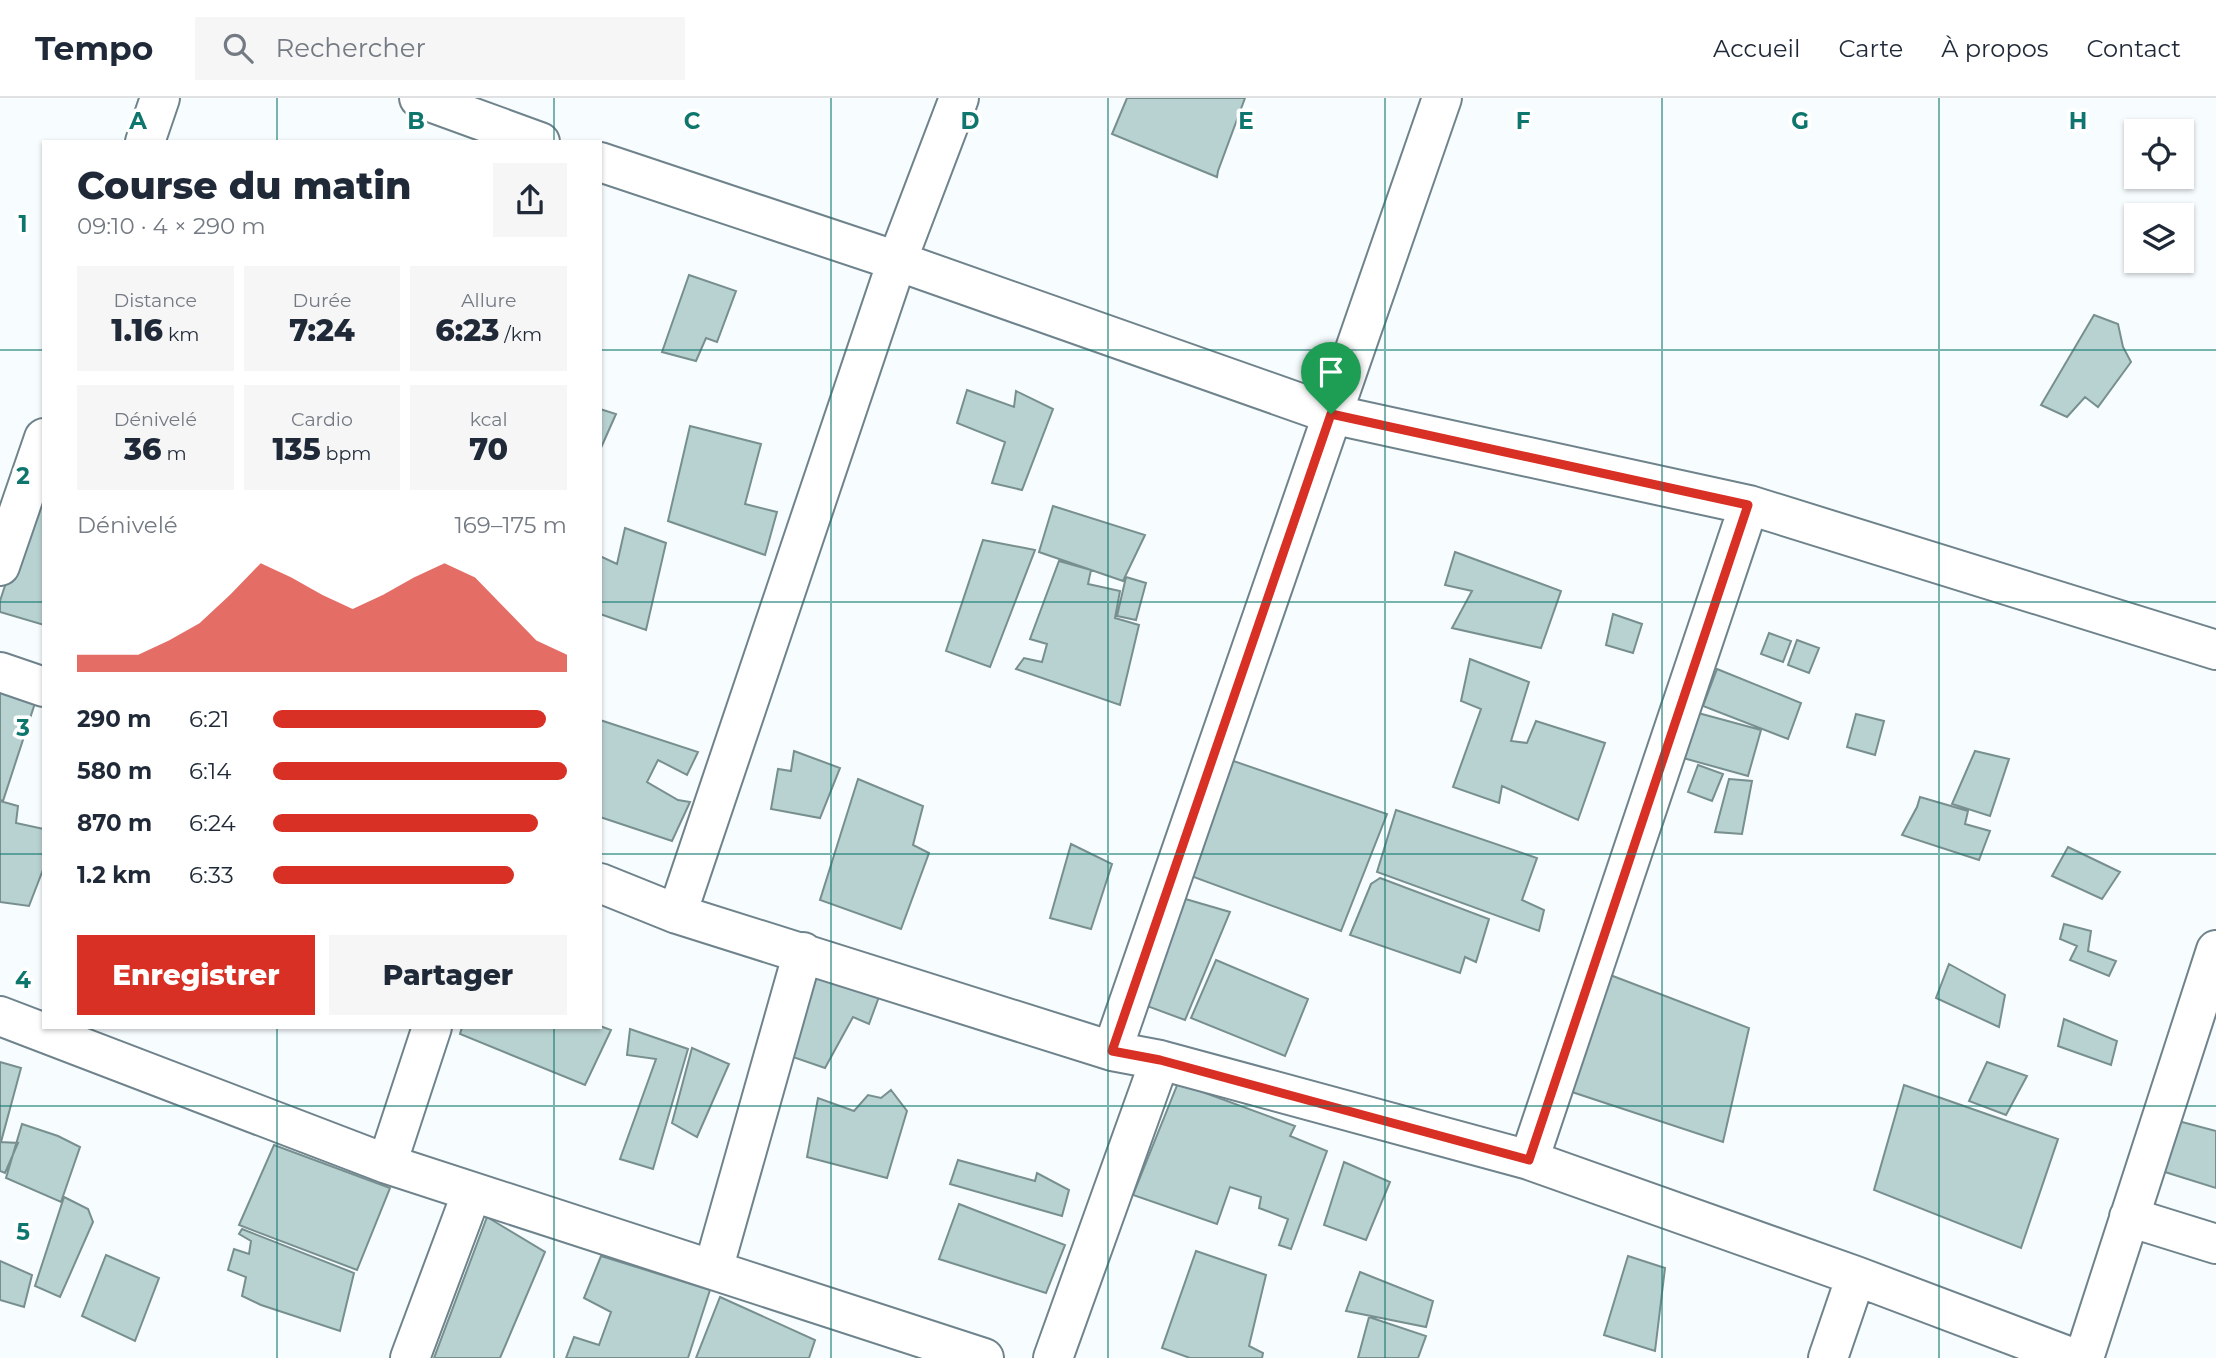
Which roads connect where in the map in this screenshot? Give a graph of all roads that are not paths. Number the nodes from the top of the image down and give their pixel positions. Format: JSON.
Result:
{"nodes":[{"id":1,"x":160,"y":98,"type":"edge"},
{"id":2,"x":419,"y":98,"type":"edge"},
{"id":3,"x":959,"y":98,"type":"edge"},
{"id":4,"x":1442,"y":98,"type":"edge"},
{"id":5,"x":146,"y":140,"type":"edge"},
{"id":6,"x":534,"y":140,"type":"edge"},
{"id":7,"x":602,"y":163,"type":"edge"},
{"id":8,"x":897,"y":261,"type":"junction"},
{"id":9,"x":1331,"y":414,"type":"junction"},
{"id":10,"x":42,"y":445,"type":"edge"},
{"id":11,"x":1748,"y":505,"type":"junction"},
{"id":12,"x":0,"y":566,"type":"edge"},
{"id":13,"x":2216,"y":650,"type":"edge"},
{"id":14,"x":0,"y":672,"type":"edge"},
{"id":15,"x":42,"y":686,"type":"edge"},
{"id":16,"x":602,"y":884,"type":"edge"},
{"id":17,"x":677,"y":914,"type":"junction"},
{"id":18,"x":2216,"y":950,"type":"edge"},
{"id":19,"x":803,"y":952,"type":"junction"},
{"id":20,"x":0,"y":1016,"type":"edge"},
{"id":21,"x":431,"y":1029,"type":"edge"},
{"id":22,"x":1112,"y":1051,"type":"junction"},
{"id":23,"x":1160,"y":1060,"type":"junction"},
{"id":24,"x":1529,"y":1160,"type":"junction"},
{"id":25,"x":387,"y":1164,"type":"junction"},
{"id":26,"x":472,"y":1192,"type":"junction"},
{"id":27,"x":2129,"y":1217,"type":"junction"},
{"id":28,"x":2216,"y":1244,"type":"edge"},
{"id":29,"x":713,"y":1270,"type":"junction"},
{"id":30,"x":1856,"y":1276,"type":"junction"},
{"id":31,"x":410,"y":1358,"type":"edge"},
{"id":32,"x":984,"y":1358,"type":"edge"},
{"id":33,"x":1053,"y":1358,"type":"edge"},
{"id":34,"x":1828,"y":1358,"type":"edge"},
{"id":35,"x":2073,"y":1358,"type":"edge"},
{"id":36,"x":2084,"y":1358,"type":"edge"}],
"edges":[{"from":1,"to":5,"type":"street"},
{"from":2,"to":6,"type":"street"},
{"from":3,"to":8,"type":"street"},
{"from":4,"to":9,"type":"street"},
{"from":7,"to":8,"type":"street"},
{"from":8,"to":9,"type":"street"},
{"from":8,"to":17,"type":"street"},
{"from":9,"to":11,"type":"street"},
{"from":9,"to":22,"type":"street"},
{"from":10,"to":12,"type":"street"},
{"from":11,"to":13,"type":"street"},
{"from":11,"to":24,"type":"street"},
{"from":14,"to":15,"type":"street"},
{"from":16,"to":17,"type":"street"},
{"from":17,"to":19,"type":"street"},
{"from":18,"to":27,"type":"street"},
{"from":19,"to":22,"type":"street"},
{"from":19,"to":29,"type":"street"},
{"from":20,"to":25,"type":"street"},
{"from":21,"to":25,"type":"street"},
{"from":22,"to":23,"type":"street"},
{"from":23,"to":24,"type":"street"},
{"from":23,"to":33,"type":"street"},
{"from":24,"to":30,"type":"street"},
{"from":25,"to":26,"type":"street"},
{"from":26,"to":29,"type":"street"},
{"from":26,"to":31,"type":"street"},
{"from":27,"to":28,"type":"street"},
{"from":27,"to":36,"type":"street"},
{"from":29,"to":32,"type":"street"},
{"from":30,"to":34,"type":"street"},
{"from":30,"to":35,"type":"street"}]}
